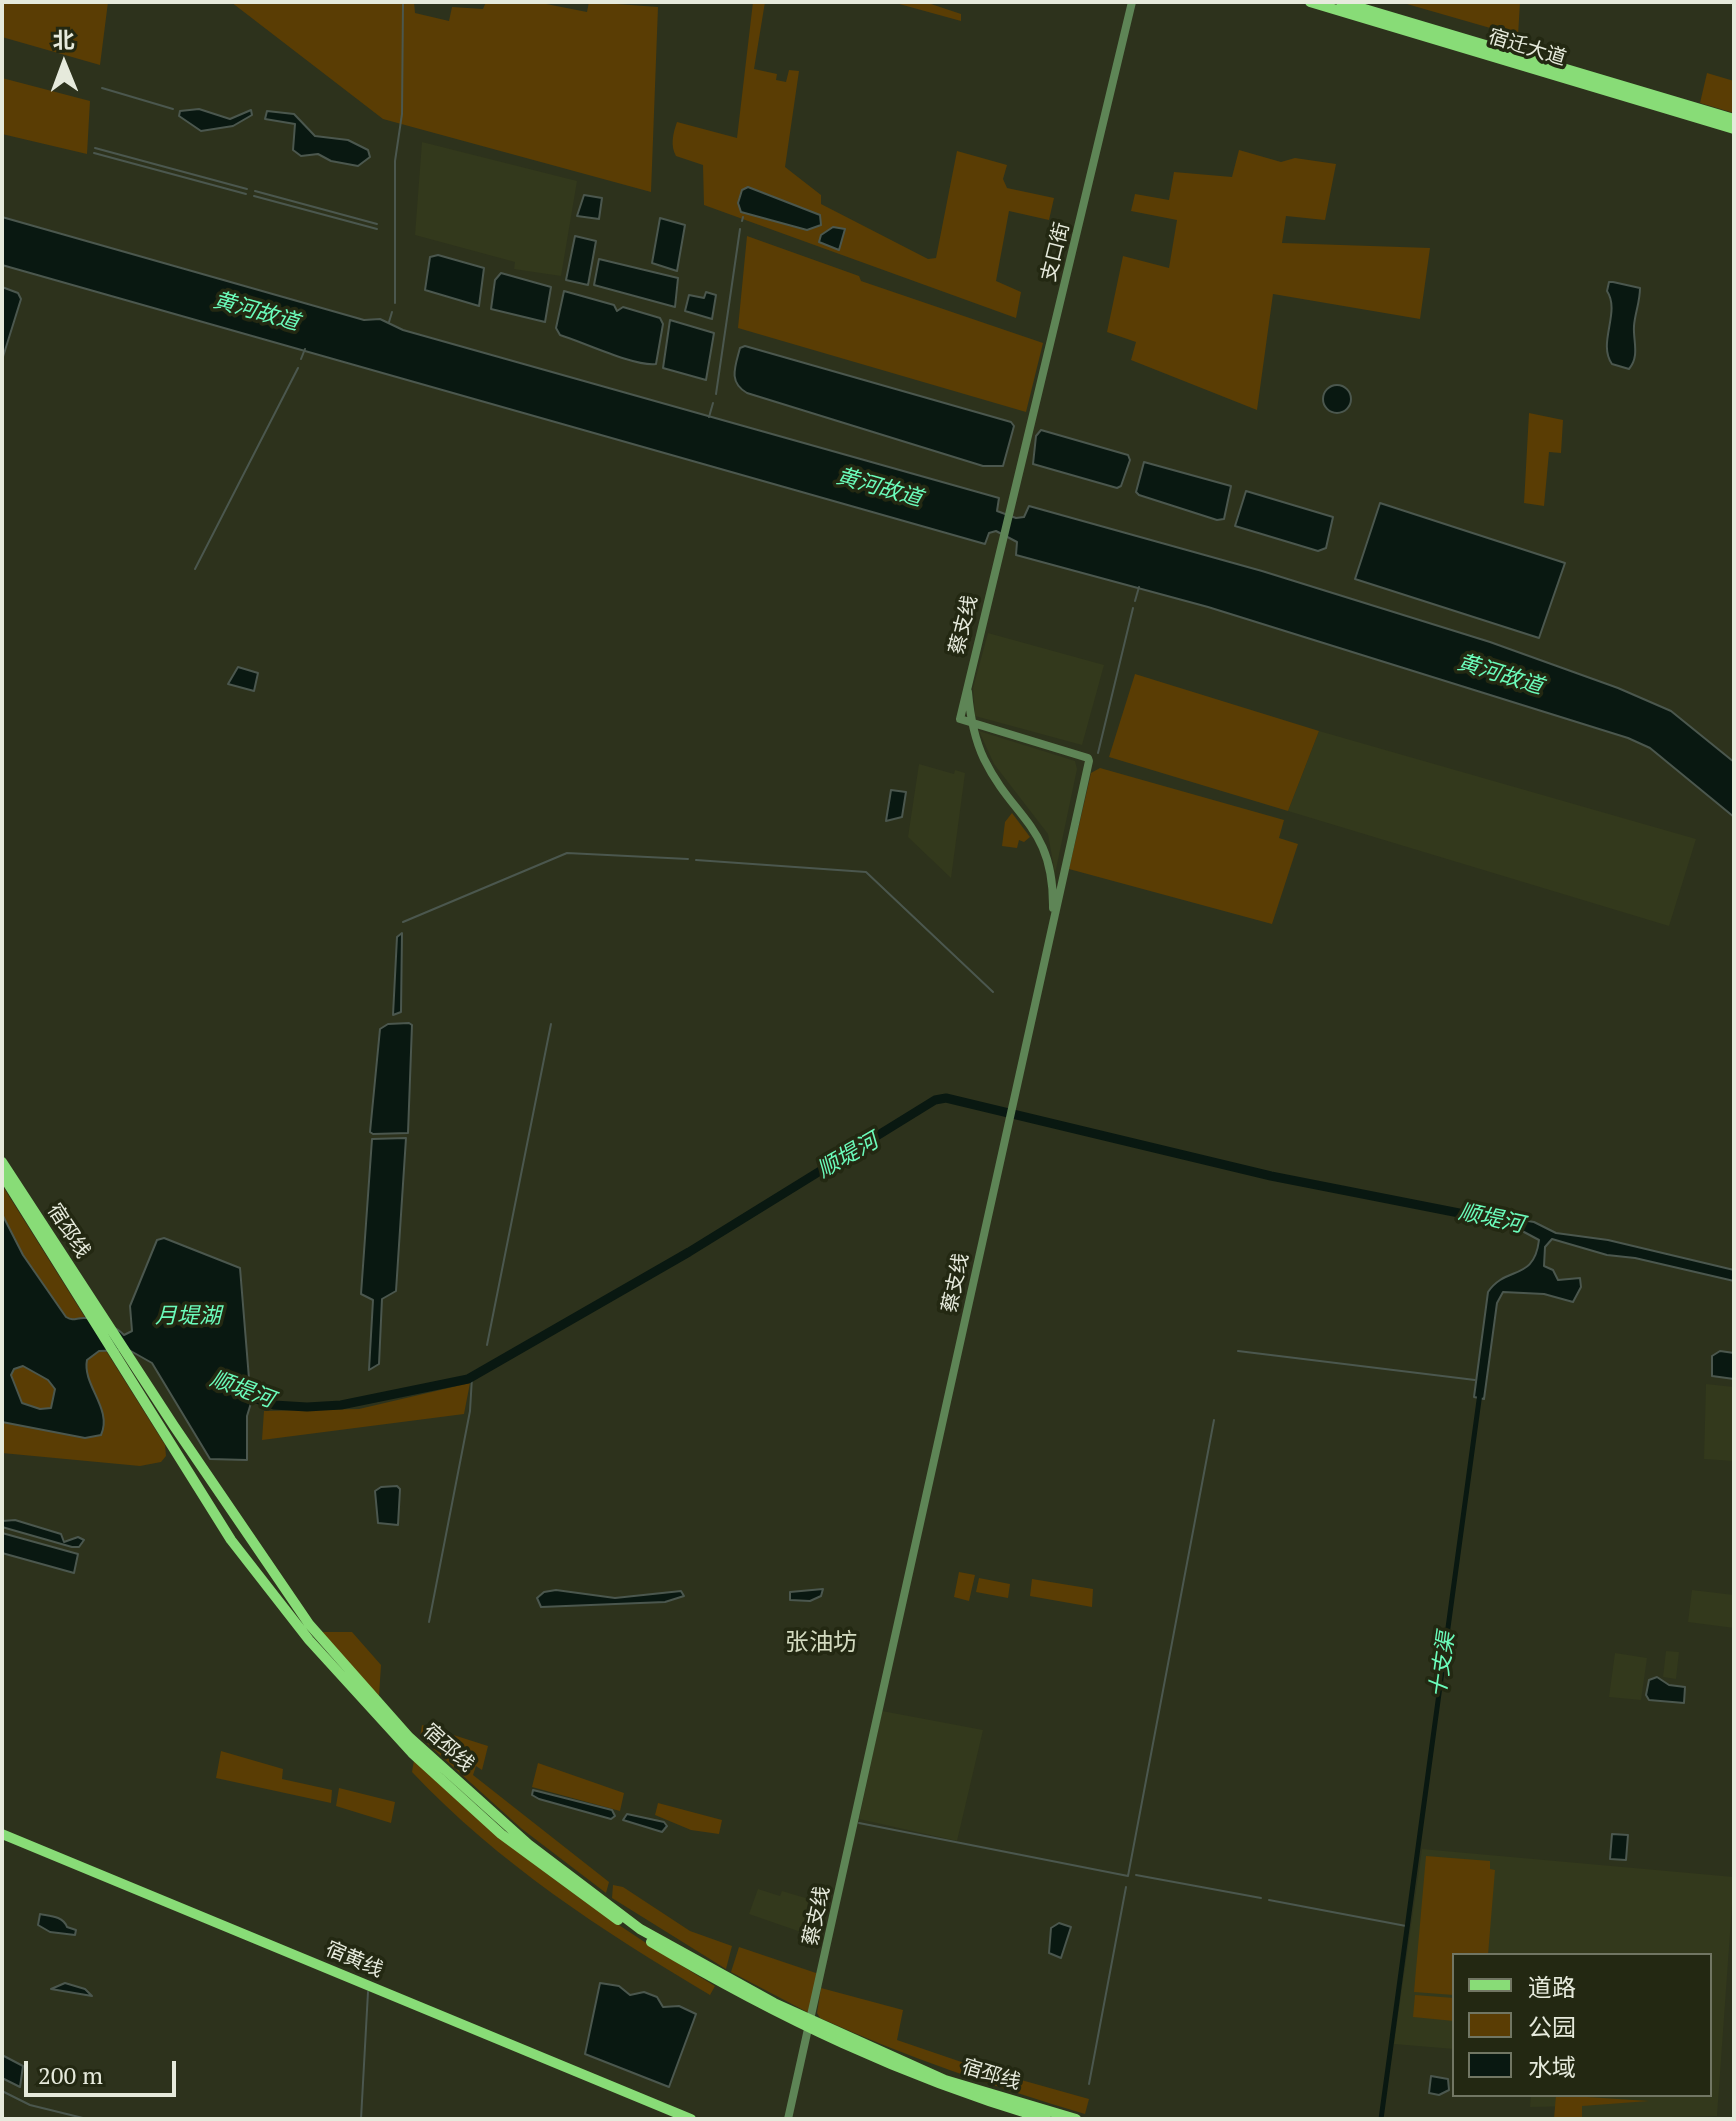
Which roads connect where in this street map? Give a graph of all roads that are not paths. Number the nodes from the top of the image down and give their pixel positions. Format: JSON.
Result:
{"nodes":[{"id":1,"x":1132,"y":2,"type":"edge"},
{"id":2,"x":1310,"y":2,"type":"edge"},
{"id":3,"x":1341,"y":2,"type":"edge"},
{"id":4,"x":1734,"y":119,"type":"edge"},
{"id":5,"x":1734,"y":129,"type":"edge"},
{"id":6,"x":1000,"y":547,"type":"joint"},
{"id":7,"x":972,"y":722,"type":"junction"},
{"id":8,"x":1052,"y":927,"type":"junction"},
{"id":9,"x":2,"y":1162,"type":"edge"},
{"id":10,"x":2,"y":1174,"type":"edge"},
{"id":11,"x":2,"y":1834,"type":"edge"},
{"id":12,"x":810,"y":2025,"type":"junction"},
{"id":13,"x":691,"y":2119,"type":"edge"},
{"id":14,"x":788,"y":2119,"type":"edge"},
{"id":15,"x":1046,"y":2119,"type":"edge"},
{"id":16,"x":1076,"y":2119,"type":"edge"}],
"edges":[{"from":1,"to":6,"type":"street","name":"支口街"},
{"from":2,"to":5,"type":"main road","name":"宿迁大道"},
{"from":3,"to":4,"type":"main road","name":"宿迁大道"},
{"from":6,"to":7,"type":"street","name":"蔡支线"},
{"from":7,"to":8,"type":"street"},
{"from":7,"to":8,"type":"street","name":"蔡支线"},
{"from":8,"to":12,"type":"street","name":"蔡支线"},
{"from":9,"to":12,"type":"main road","name":"宿邳线"},
{"from":10,"to":12,"type":"main road","name":"宿邳线"},
{"from":11,"to":13,"type":"main road","name":"宿黄线"},
{"from":12,"to":14,"type":"street","name":"蔡支线"},
{"from":12,"to":15,"type":"main road","name":"宿邳线"},
{"from":12,"to":16,"type":"main road","name":"宿邳线"}]}
